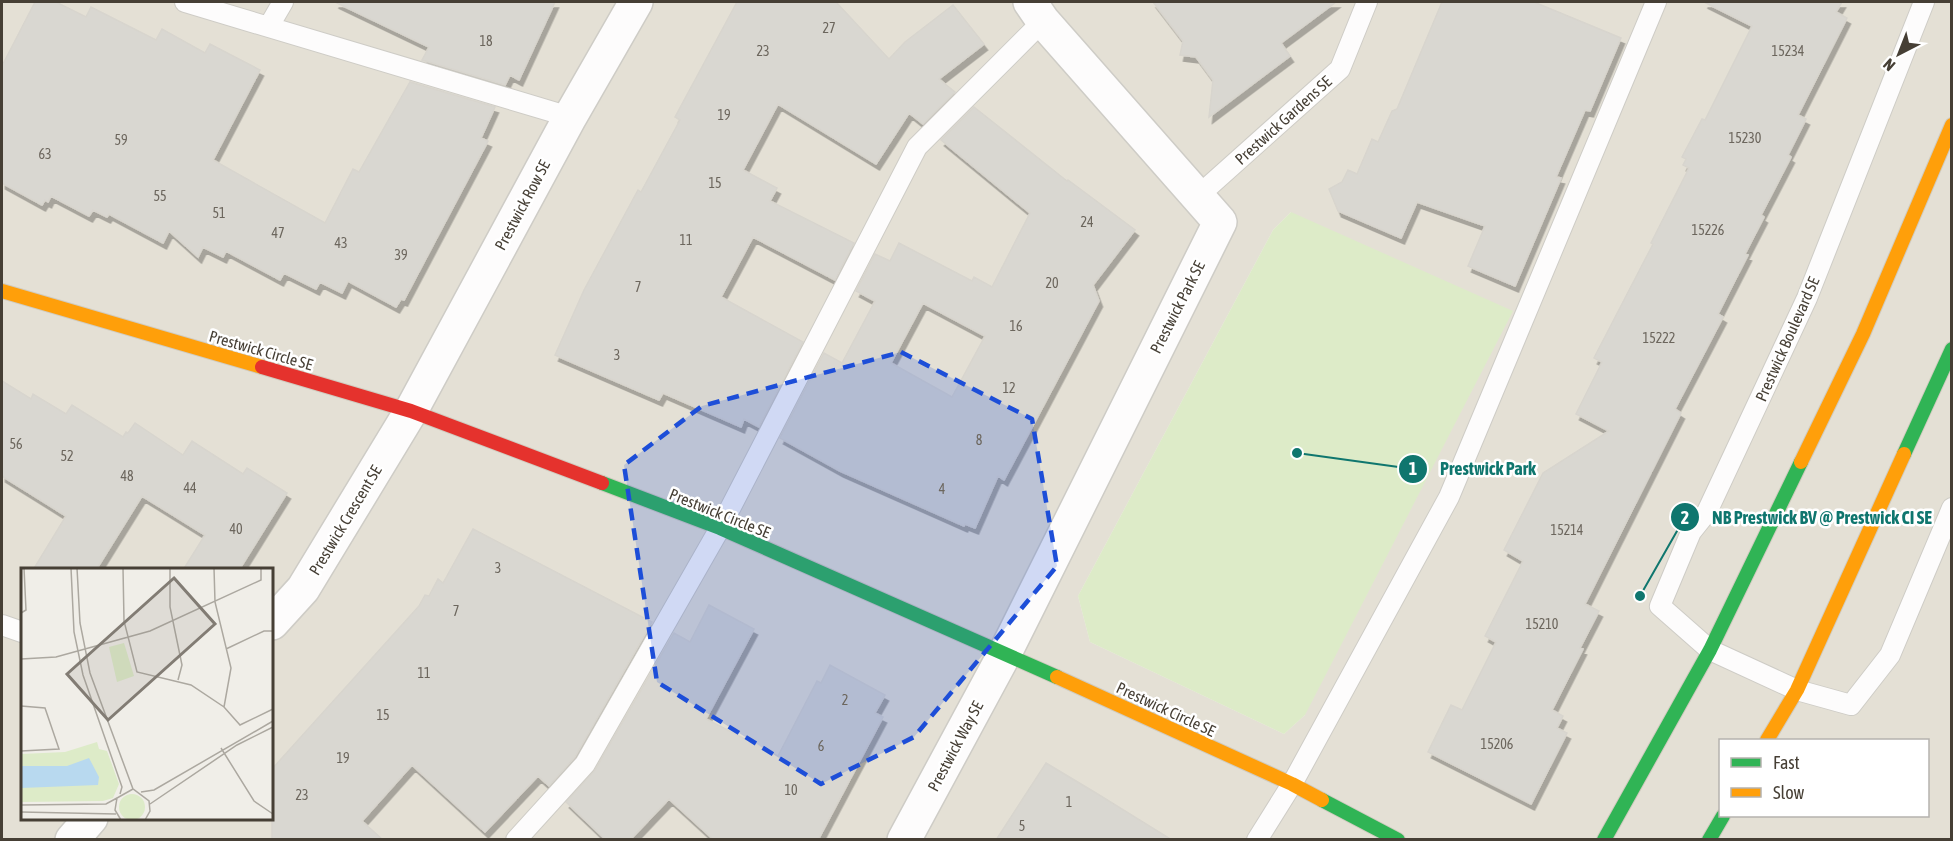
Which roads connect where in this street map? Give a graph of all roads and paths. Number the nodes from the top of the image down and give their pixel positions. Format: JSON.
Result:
{"nodes":[{"id":1,"x":185,"y":2,"type":"edge"},
{"id":2,"x":283,"y":2,"type":"edge"},
{"id":3,"x":636,"y":2,"type":"edge"},
{"id":4,"x":1367,"y":2,"type":"edge"},
{"id":5,"x":1656,"y":2,"type":"edge"},
{"id":6,"x":1924,"y":2,"type":"edge"},
{"id":7,"x":1037,"y":11,"type":"edge"},
{"id":8,"x":269,"y":26,"type":"junction"},
{"id":9,"x":570,"y":117,"type":"junction"},
{"id":10,"x":1952,"y":124,"type":"edge"},
{"id":11,"x":1198,"y":196,"type":"junction"},
{"id":12,"x":2,"y":291,"type":"edge"},
{"id":13,"x":1952,"y":349,"type":"edge"},
{"id":14,"x":411,"y":411,"type":"junction"},
{"id":15,"x":1952,"y":508,"type":"edge"},
{"id":16,"x":720,"y":528,"type":"junction"},
{"id":17,"x":273,"y":622,"type":"edge"},
{"id":18,"x":2,"y":625,"type":"edge"},
{"id":19,"x":21,"y":632,"type":"edge"},
{"id":20,"x":1710,"y":650,"type":"junction"},
{"id":21,"x":1005,"y":653,"type":"junction"},
{"id":22,"x":1797,"y":690,"type":"junction"},
{"id":23,"x":1768,"y":739,"type":"edge"},
{"id":24,"x":1292,"y":784,"type":"junction"},
{"id":25,"x":1722,"y":817,"type":"edge"},
{"id":26,"x":90,"y":820,"type":"edge"},
{"id":27,"x":72,"y":840,"type":"edge"},
{"id":28,"x":516,"y":840,"type":"edge"},
{"id":29,"x":904,"y":840,"type":"edge"},
{"id":30,"x":1257,"y":840,"type":"edge"},
{"id":31,"x":1398,"y":840,"type":"edge"},
{"id":32,"x":1604,"y":840,"type":"edge"},
{"id":33,"x":1709,"y":840,"type":"edge"}],
"edges":[{"from":1,"to":8,"type":"lane"},
{"from":2,"to":8,"type":"lane"},
{"from":3,"to":9,"type":"street","name":"Prestwick Row SE"},
{"from":4,"to":11,"type":"lane","name":"Prestwick Gardens SE"},
{"from":5,"to":24,"type":"lane"},
{"from":6,"to":20,"type":"lane","name":"Prestwick Boulevard SE"},
{"from":7,"to":11,"type":"street","name":"Prestwick Park SE"},
{"from":7,"to":16,"type":"lane"},
{"from":8,"to":9,"type":"lane"},
{"from":9,"to":14,"type":"street","name":"Prestwick Row SE"},
{"from":10,"to":20,"type":"street"},
{"from":11,"to":21,"type":"street","name":"Prestwick Park SE"},
{"from":12,"to":14,"type":"street","name":"Prestwick Circle SE"},
{"from":13,"to":22,"type":"street"},
{"from":14,"to":16,"type":"street","name":"Prestwick Circle SE"},
{"from":14,"to":17,"type":"street","name":"Prestwick Crescent SE"},
{"from":15,"to":22,"type":"lane","name":"Prestwick Boulevard SE"},
{"from":16,"to":21,"type":"street","name":"Prestwick Circle SE"},
{"from":16,"to":28,"type":"lane"},
{"from":18,"to":19,"type":"lane"},
{"from":20,"to":22,"type":"lane","name":"Prestwick Boulevard SE"},
{"from":20,"to":32,"type":"street"},
{"from":21,"to":24,"type":"street","name":"Prestwick Circle SE"},
{"from":21,"to":29,"type":"street","name":"Prestwick Way SE"},
{"from":22,"to":23,"type":"street"},
{"from":24,"to":30,"type":"lane"},
{"from":24,"to":31,"type":"street","name":"Prestwick Circle SE"},
{"from":25,"to":33,"type":"street"},
{"from":26,"to":27,"type":"street"}]}
